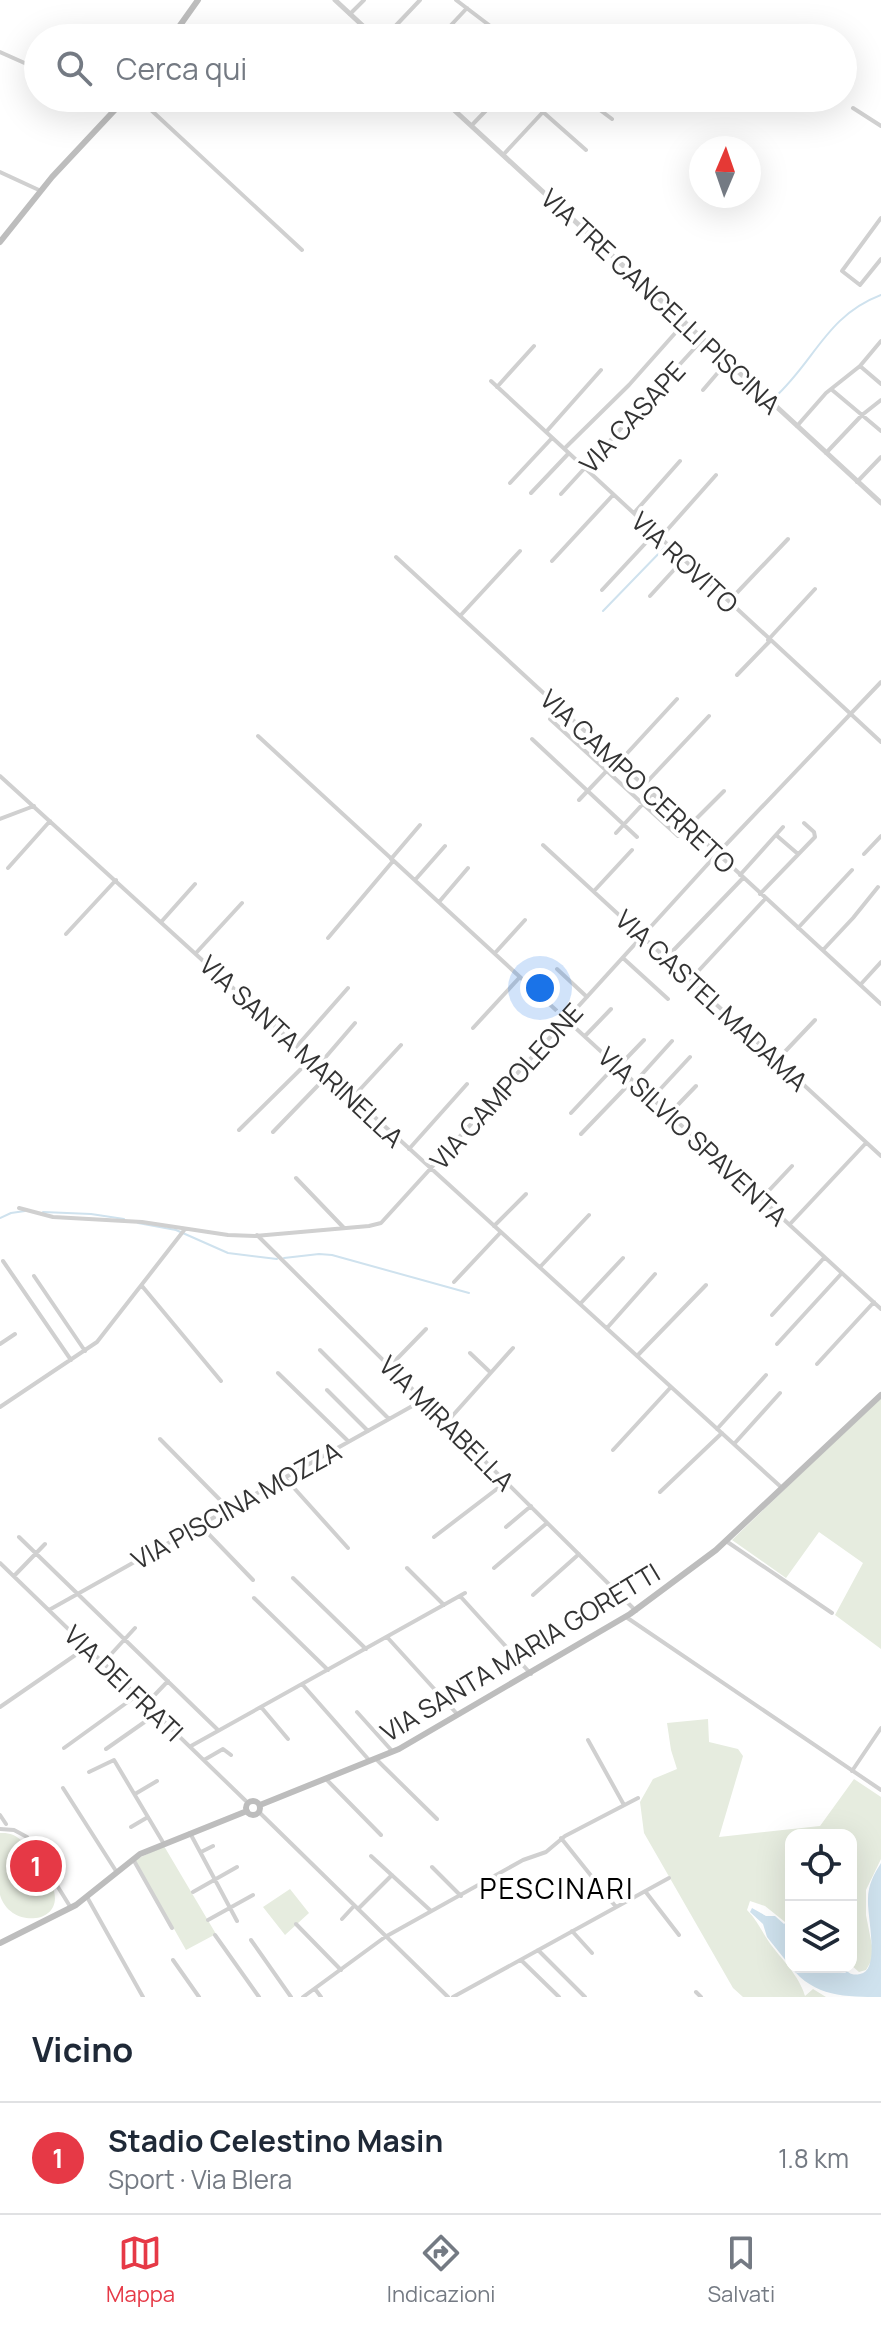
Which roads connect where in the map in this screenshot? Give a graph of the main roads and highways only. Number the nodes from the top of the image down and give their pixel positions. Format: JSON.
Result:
{"nodes":[{"id":1,"x":198,"y":0,"type":"edge"},
{"id":2,"x":181,"y":24,"type":"edge"},
{"id":3,"x":114,"y":112,"type":"edge"},
{"id":4,"x":0,"y":242,"type":"edge"},
{"id":5,"x":881,"y":1395,"type":"edge"},
{"id":6,"x":0,"y":1943,"type":"edge"}],
"edges":[{"from":1,"to":2,"type":"main road"},
{"from":3,"to":4,"type":"main road"},
{"from":5,"to":6,"type":"main road","name":"VIA SANTA MARIA GORETTI"}]}
